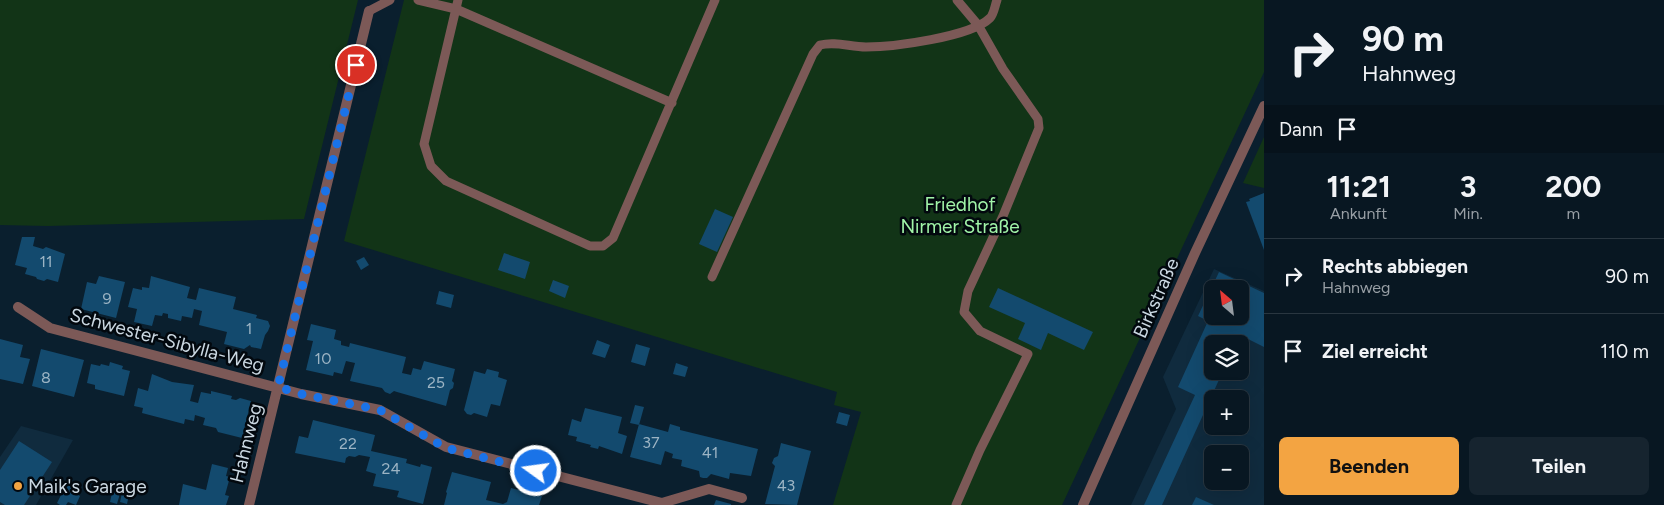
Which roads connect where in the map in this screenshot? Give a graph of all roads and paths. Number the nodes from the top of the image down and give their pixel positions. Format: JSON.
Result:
{"nodes":[{"id":1,"x":390,"y":0,"type":"edge"},
{"id":2,"x":418,"y":0,"type":"edge"},
{"id":3,"x":715,"y":0,"type":"edge"},
{"id":4,"x":957,"y":0,"type":"edge"},
{"id":5,"x":997,"y":0,"type":"edge"},
{"id":6,"x":457,"y":4,"type":"edge"},
{"id":7,"x":369,"y":11,"type":"joint"},
{"id":8,"x":978,"y":25,"type":"junction"},
{"id":9,"x":672,"y":103,"type":"junction"},
{"id":10,"x":1264,"y":106,"type":"edge"},
{"id":11,"x":712,"y":277,"type":"dead end"},
{"id":12,"x":18,"y":307,"type":"dead end"},
{"id":13,"x":278,"y":387,"type":"junction"},
{"id":14,"x":742,"y":498,"type":"dead end"},
{"id":15,"x":685,"y":501,"type":"edge"},
{"id":16,"x":249,"y":505,"type":"edge"},
{"id":17,"x":956,"y":505,"type":"edge"},
{"id":18,"x":1083,"y":505,"type":"edge"}],
"edges":[{"from":1,"to":7,"type":"lane"},
{"from":2,"to":6,"type":"lane"},
{"from":3,"to":9,"type":"lane"},
{"from":4,"to":8,"type":"lane"},
{"from":5,"to":8,"type":"lane"},
{"from":6,"to":9,"type":"lane"},
{"from":6,"to":9,"type":"lane"},
{"from":7,"to":13,"type":"street","name":"Hahnweg"},
{"from":8,"to":11,"type":"lane"},
{"from":8,"to":17,"type":"lane"},
{"from":10,"to":18,"type":"street","name":"Birkstraße"},
{"from":12,"to":13,"type":"street","name":"Schwester-Sibylla-Weg"},
{"from":13,"to":15,"type":"street","name":"Schwester-Sibylla-Weg"},
{"from":13,"to":16,"type":"street","name":"Hahnweg"},
{"from":14,"to":15,"type":"street","name":"Schwester-Sibylla-Weg"}]}
